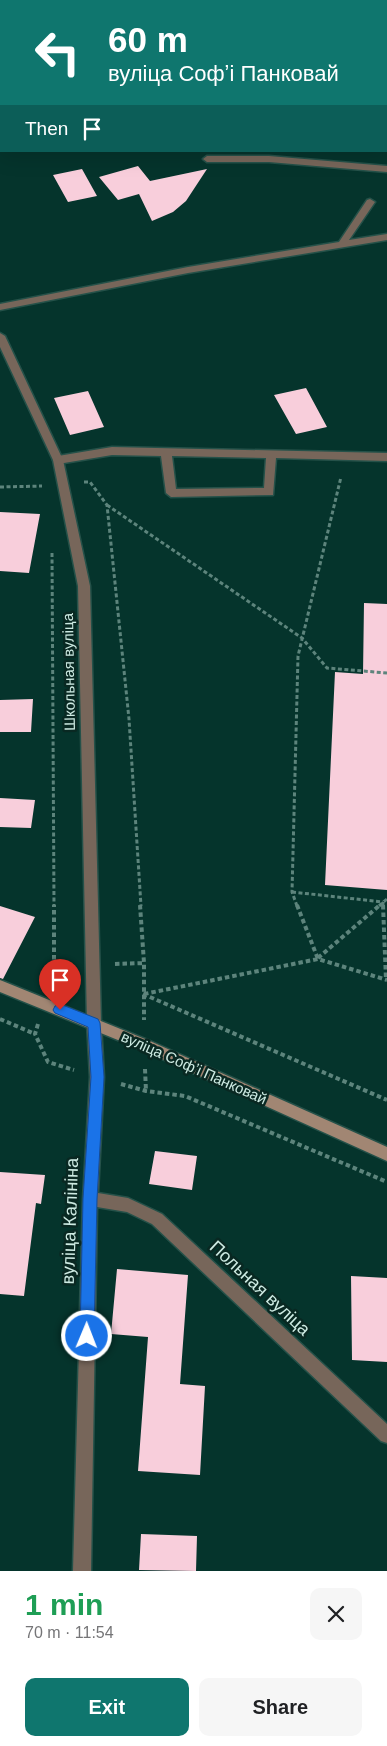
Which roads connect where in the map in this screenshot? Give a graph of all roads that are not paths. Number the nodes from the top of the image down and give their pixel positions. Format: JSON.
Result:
{"nodes":[{"id":1,"x":207,"y":160,"type":"dead end"},
{"id":2,"x":387,"y":168,"type":"edge"},
{"id":3,"x":370,"y":202,"type":"dead end"},
{"id":4,"x":387,"y":237,"type":"edge"},
{"id":5,"x":343,"y":243,"type":"junction"},
{"id":6,"x":0,"y":307,"type":"edge"},
{"id":7,"x":0,"y":336,"type":"edge"},
{"id":8,"x":166,"y":452,"type":"junction"},
{"id":9,"x":271,"y":454,"type":"junction"},
{"id":10,"x":387,"y":457,"type":"edge"},
{"id":11,"x":58,"y":460,"type":"junction"},
{"id":12,"x":0,"y":986,"type":"edge"},
{"id":13,"x":94,"y":1023,"type":"junction"},
{"id":14,"x":387,"y":1154,"type":"edge"},
{"id":15,"x":90,"y":1199,"type":"junction"},
{"id":16,"x":387,"y":1435,"type":"edge"},
{"id":17,"x":82,"y":1571,"type":"edge"}],
"edges":[{"from":1,"to":2,"type":"street"},
{"from":3,"to":5,"type":"street"},
{"from":4,"to":5,"type":"street"},
{"from":5,"to":6,"type":"street"},
{"from":7,"to":11,"type":"street","name":"Школьная вуліца"},
{"from":8,"to":9,"type":"street"},
{"from":8,"to":9,"type":"street"},
{"from":8,"to":11,"type":"street"},
{"from":9,"to":10,"type":"street"},
{"from":11,"to":13,"type":"street","name":"Школьная вуліца"},
{"from":12,"to":13,"type":"main road","name":"вуліца Софʼі Панковай"},
{"from":13,"to":14,"type":"main road","name":"вуліца Софʼі Панковай"},
{"from":13,"to":15,"type":"street","name":"вуліца Калініна"},
{"from":15,"to":16,"type":"street","name":"Польная вуліца"},
{"from":15,"to":17,"type":"street","name":"вуліца Калініна"}]}
